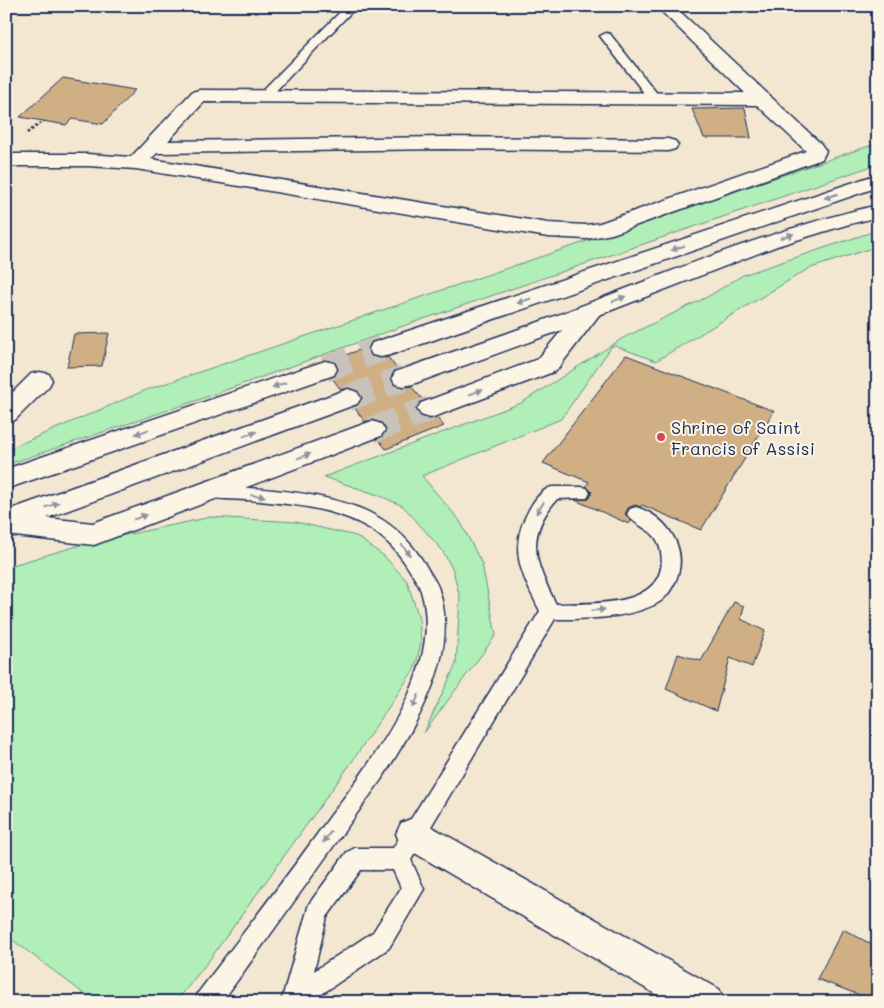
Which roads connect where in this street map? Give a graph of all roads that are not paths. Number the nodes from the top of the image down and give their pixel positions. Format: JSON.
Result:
{"nodes":[{"id":1,"x":352,"y":6,"type":"edge"},
{"id":2,"x":664,"y":6,"type":"edge"},
{"id":3,"x":606,"y":36,"type":"dead end"},
{"id":4,"x":263,"y":97,"type":"junction"},
{"id":5,"x":655,"y":99,"type":"junction"},
{"id":6,"x":762,"y":99,"type":"junction"},
{"id":7,"x":668,"y":145,"type":"dead end"},
{"id":8,"x":150,"y":147,"type":"junction"},
{"id":9,"x":6,"y":160,"type":"edge"},
{"id":10,"x":136,"y":163,"type":"junction"},
{"id":11,"x":878,"y":180,"type":"edge"},
{"id":12,"x":878,"y":211,"type":"edge"},
{"id":13,"x":591,"y":310,"type":"junction"},
{"id":14,"x":381,"y":350,"type":"tunnel mouth"},
{"id":15,"x":325,"y":369,"type":"tunnel mouth"},
{"id":16,"x":404,"y":378,"type":"tunnel mouth"},
{"id":17,"x":40,"y":380,"type":"dead end"},
{"id":18,"x":348,"y":398,"type":"tunnel mouth"},
{"id":19,"x":430,"y":409,"type":"tunnel mouth"},
{"id":20,"x":6,"y":414,"type":"edge"},
{"id":21,"x":372,"y":430,"type":"tunnel mouth"},
{"id":22,"x":6,"y":479,"type":"edge"},
{"id":23,"x":209,"y":491,"type":"junction"},
{"id":24,"x":581,"y":493,"type":"dead end"},
{"id":25,"x":636,"y":514,"type":"dead end"},
{"id":26,"x":6,"y":523,"type":"edge"},
{"id":27,"x":550,"y":612,"type":"junction"},
{"id":28,"x":406,"y":846,"type":"junction"},
{"id":29,"x":295,"y":999,"type":"edge"},
{"id":30,"x":207,"y":1002,"type":"edge"},
{"id":31,"x":706,"y":1002,"type":"edge"}],
"edges":[{"from":1,"to":4,"type":"lane"},
{"from":2,"to":6,"type":"main road"},
{"from":3,"to":5,"type":"lane"},
{"from":4,"to":5,"type":"main road"},
{"from":4,"to":8,"type":"main road"},
{"from":5,"to":6,"type":"main road"},
{"from":6,"to":10,"type":"main road"},
{"from":7,"to":8,"type":"main road"},
{"from":8,"to":10,"type":"main road"},
{"from":9,"to":10,"type":"main road"},
{"from":11,"to":14,"type":"main road","one_way":true},
{"from":13,"to":12,"type":"main road","one_way":true},
{"from":13,"to":16,"type":"main road"},
{"from":19,"to":13,"type":"main road","one_way":true},
{"from":15,"to":22,"type":"main road","one_way":true},
{"from":17,"to":20,"type":"main road"},
{"from":26,"to":18,"type":"main road","one_way":true},
{"from":23,"to":21,"type":"main road","one_way":true},
{"from":26,"to":23,"type":"main road","one_way":true},
{"from":23,"to":30,"type":"lane","one_way":true},
{"from":24,"to":27,"type":"lane","one_way":true},
{"from":27,"to":25,"type":"lane","one_way":true},
{"from":27,"to":28,"type":"lane"},
{"from":28,"to":29,"type":"lane"},
{"from":28,"to":29,"type":"lane"},
{"from":28,"to":31,"type":"main road"}]}
